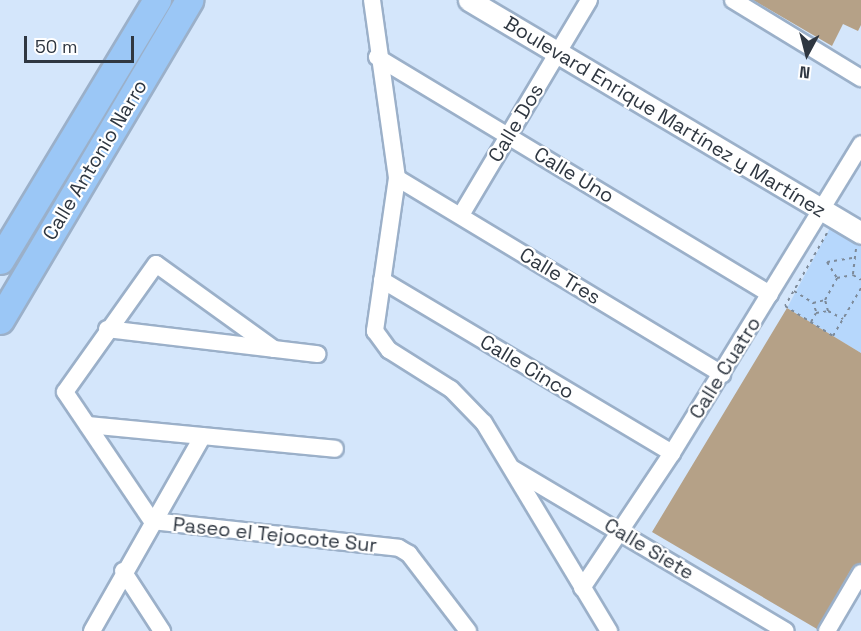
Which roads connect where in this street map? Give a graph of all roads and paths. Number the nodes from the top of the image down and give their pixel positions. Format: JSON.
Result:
{"nodes":[{"id":1,"x":157,"y":0,"type":"edge"},
{"id":2,"x":189,"y":0,"type":"edge"},
{"id":3,"x":372,"y":0,"type":"edge"},
{"id":4,"x":469,"y":0,"type":"edge"},
{"id":5,"x":589,"y":0,"type":"edge"},
{"id":6,"x":733,"y":0,"type":"edge"},
{"id":7,"x":558,"y":53,"type":"junction"},
{"id":8,"x":377,"y":57,"type":"junction"},
{"id":9,"x":861,"y":78,"type":"edge"},
{"id":10,"x":508,"y":136,"type":"junction"},
{"id":11,"x":861,"y":144,"type":"edge"},
{"id":12,"x":397,"y":178,"type":"junction"},
{"id":13,"x":461,"y":215,"type":"junction"},
{"id":14,"x":826,"y":219,"type":"junction"},
{"id":15,"x":857,"y":241,"type":"edge"},
{"id":16,"x":852,"y":258,"type":"junction"},
{"id":17,"x":0,"y":260,"type":"edge"},
{"id":18,"x":853,"y":275,"type":"junction"},
{"id":19,"x":837,"y":278,"type":"junction"},
{"id":20,"x":382,"y":280,"type":"junction"},
{"id":21,"x":861,"y":280,"type":"edge"},
{"id":22,"x":861,"y":288,"type":"edge"},
{"id":23,"x":794,"y":291,"type":"junction"},
{"id":24,"x":770,"y":294,"type":"junction"},
{"id":25,"x":825,"y":300,"type":"junction"},
{"id":26,"x":813,"y":303,"type":"junction"},
{"id":27,"x":828,"y":311,"type":"junction"},
{"id":28,"x":816,"y":312,"type":"junction"},
{"id":29,"x":843,"y":319,"type":"junction"},
{"id":30,"x":0,"y":320,"type":"edge"},
{"id":31,"x":810,"y":322,"type":"junction"},
{"id":32,"x":107,"y":329,"type":"junction"},
{"id":33,"x":274,"y":349,"type":"junction"},
{"id":34,"x":318,"y":354,"type":"dead end"},
{"id":35,"x":722,"y":374,"type":"junction"},
{"id":36,"x":88,"y":425,"type":"junction"},
{"id":37,"x":203,"y":436,"type":"junction"},
{"id":38,"x":335,"y":449,"type":"dead end"},
{"id":39,"x":672,"y":453,"type":"junction"},
{"id":40,"x":511,"y":468,"type":"junction"},
{"id":41,"x":152,"y":521,"type":"junction"},
{"id":42,"x":621,"y":532,"type":"junction"},
{"id":43,"x":123,"y":572,"type":"junction"},
{"id":44,"x":861,"y":573,"type":"edge"},
{"id":45,"x":582,"y":588,"type":"junction"},
{"id":46,"x":92,"y":631,"type":"edge"},
{"id":47,"x":162,"y":631,"type":"edge"},
{"id":48,"x":468,"y":631,"type":"edge"},
{"id":49,"x":609,"y":631,"type":"edge"},
{"id":50,"x":786,"y":631,"type":"edge"},
{"id":51,"x":827,"y":631,"type":"edge"}],
"edges":[{"from":1,"to":17,"type":"main road","name":"Calle Antonio Narro"},
{"from":2,"to":30,"type":"main road","name":"Calle Antonio Narro"},
{"from":3,"to":8,"type":"street"},
{"from":4,"to":7,"type":"street","name":"Boulevard Enrique Martínez y Martínez"},
{"from":5,"to":7,"type":"street","name":"Calle Dos"},
{"from":6,"to":9,"type":"street"},
{"from":7,"to":10,"type":"street","name":"Calle Dos"},
{"from":7,"to":14,"type":"street","name":"Boulevard Enrique Martínez y Martínez"},
{"from":8,"to":10,"type":"street","name":"Calle Uno"},
{"from":8,"to":12,"type":"street"},
{"from":10,"to":13,"type":"street","name":"Calle Dos"},
{"from":10,"to":24,"type":"street","name":"Calle Uno"},
{"from":11,"to":14,"type":"street","name":"Calle Cuatro"},
{"from":12,"to":13,"type":"street","name":"Calle Tres"},
{"from":12,"to":20,"type":"street"},
{"from":13,"to":35,"type":"street","name":"Calle Tres"},
{"from":14,"to":15,"type":"street","name":"Boulevard Enrique Martínez y Martínez"},
{"from":14,"to":23,"type":"path"},
{"from":14,"to":24,"type":"street","name":"Calle Cuatro"},
{"from":15,"to":16,"type":"path"},
{"from":16,"to":18,"type":"path"},
{"from":16,"to":19,"type":"path"},
{"from":18,"to":19,"type":"path"},
{"from":18,"to":21,"type":"path"},
{"from":19,"to":25,"type":"path"},
{"from":20,"to":39,"type":"street","name":"Calle Cinco"},
{"from":20,"to":40,"type":"street"},
{"from":22,"to":29,"type":"path"},
{"from":23,"to":26,"type":"path"},
{"from":23,"to":31,"type":"path"},
{"from":24,"to":35,"type":"street","name":"Calle Cuatro"},
{"from":25,"to":26,"type":"path"},
{"from":25,"to":27,"type":"path"},
{"from":26,"to":28,"type":"path"},
{"from":27,"to":28,"type":"path"},
{"from":27,"to":29,"type":"path"},
{"from":28,"to":31,"type":"path"},
{"from":29,"to":31,"type":"path"},
{"from":32,"to":33,"type":"street"},
{"from":32,"to":33,"type":"street"},
{"from":32,"to":36,"type":"street"},
{"from":33,"to":34,"type":"street"},
{"from":35,"to":39,"type":"street","name":"Calle Cuatro"},
{"from":36,"to":37,"type":"street"},
{"from":36,"to":41,"type":"street"},
{"from":37,"to":38,"type":"street"},
{"from":37,"to":41,"type":"street"},
{"from":39,"to":42,"type":"street","name":"Calle Cuatro"},
{"from":40,"to":42,"type":"street","name":"Calle Siete"},
{"from":40,"to":45,"type":"street"},
{"from":41,"to":43,"type":"street"},
{"from":41,"to":48,"type":"street","name":"Paseo el Tejocote Sur"},
{"from":42,"to":45,"type":"street","name":"Calle Cuatro"},
{"from":42,"to":50,"type":"street","name":"Calle Siete"},
{"from":43,"to":46,"type":"street"},
{"from":43,"to":47,"type":"street"},
{"from":44,"to":51,"type":"street"},
{"from":45,"to":49,"type":"street"}]}
